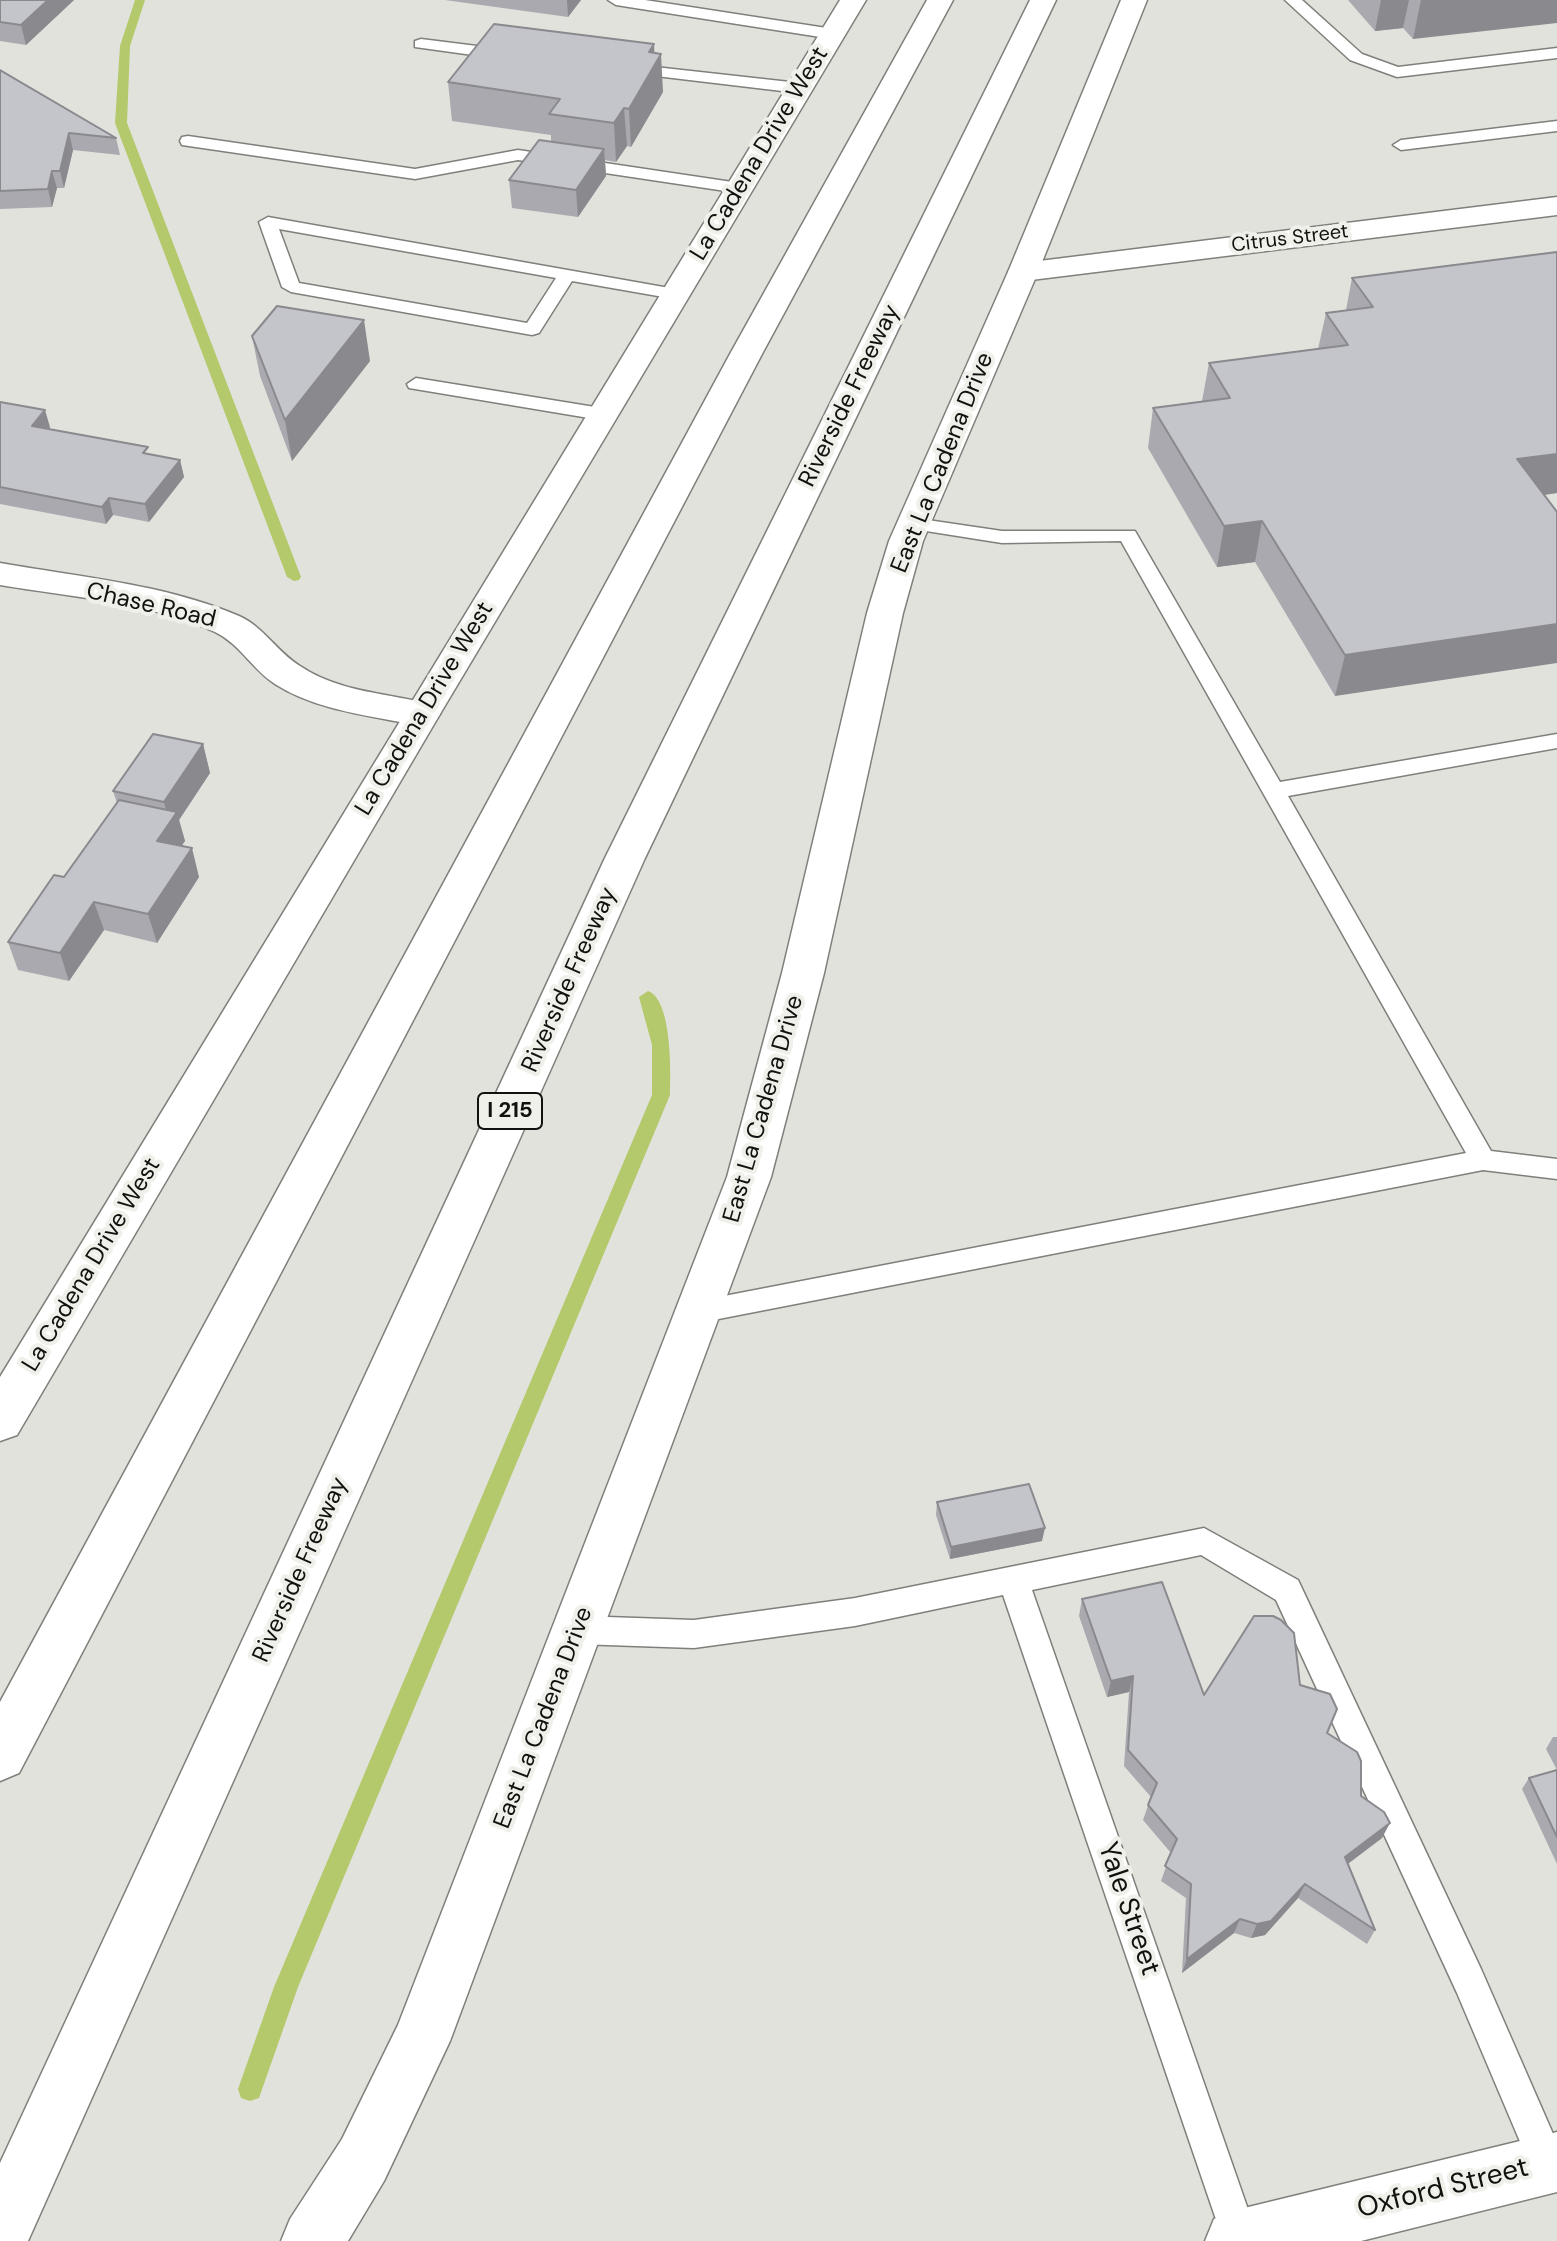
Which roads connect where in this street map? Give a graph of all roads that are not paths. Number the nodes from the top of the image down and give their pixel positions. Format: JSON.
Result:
{"nodes":[{"id":1,"x":616,"y":0,"type":"edge"},
{"id":2,"x":853,"y":0,"type":"edge"},
{"id":3,"x":940,"y":0,"type":"edge"},
{"id":4,"x":1043,"y":0,"type":"edge"},
{"id":5,"x":1134,"y":0,"type":"edge"},
{"id":6,"x":1293,"y":0,"type":"edge"},
{"id":7,"x":833,"y":34,"type":"junction"},
{"id":8,"x":421,"y":44,"type":"dead end"},
{"id":9,"x":1557,"y":53,"type":"edge"},
{"id":10,"x":527,"y":57,"type":"edge"},
{"id":11,"x":618,"y":68,"type":"edge"},
{"id":12,"x":799,"y":88,"type":"junction"},
{"id":13,"x":1557,"y":126,"type":"edge"},
{"id":14,"x":188,"y":141,"type":"dead end"},
{"id":15,"x":1401,"y":145,"type":"dead end"},
{"id":16,"x":739,"y":188,"type":"junction"},
{"id":17,"x":1557,"y":206,"type":"edge"},
{"id":18,"x":1023,"y":272,"type":"junction"},
{"id":19,"x":567,"y":275,"type":"junction"},
{"id":20,"x":675,"y":294,"type":"junction"},
{"id":21,"x":416,"y":384,"type":"dead end"},
{"id":22,"x":601,"y":414,"type":"junction"},
{"id":23,"x":914,"y":524,"type":"junction"},
{"id":24,"x":0,"y":574,"type":"edge"},
{"id":25,"x":421,"y":714,"type":"junction"},
{"id":26,"x":1557,"y":741,"type":"edge"},
{"id":27,"x":1273,"y":791,"type":"junction"},
{"id":28,"x":1483,"y":1160,"type":"junction"},
{"id":29,"x":1557,"y":1169,"type":"edge"},
{"id":30,"x":698,"y":1312,"type":"junction"},
{"id":31,"x":0,"y":1420,"type":"edge"},
{"id":32,"x":1013,"y":1579,"type":"junction"},
{"id":33,"x":578,"y":1630,"type":"junction"},
{"id":34,"x":0,"y":1755,"type":"edge"},
{"id":35,"x":1552,"y":2163,"type":"edge"},
{"id":36,"x":0,"y":2232,"type":"edge"},
{"id":37,"x":1238,"y":2240,"type":"edge"},
{"id":38,"x":312,"y":2241,"type":"edge"}],
"edges":[{"from":1,"to":7,"type":"lane"},
{"from":2,"to":7,"type":"main road","name":"La Cadena Drive West"},
{"from":3,"to":34,"type":"main road"},
{"from":4,"to":36,"type":"main road","name":"Riverside Freeway","number":"I 215"},
{"from":5,"to":18,"type":"main road","name":"East La Cadena Drive"},
{"from":6,"to":9,"type":"lane"},
{"from":7,"to":12,"type":"main road","name":"La Cadena Drive West"},
{"from":8,"to":10,"type":"lane"},
{"from":11,"to":12,"type":"lane"},
{"from":12,"to":16,"type":"main road","name":"La Cadena Drive West"},
{"from":13,"to":15,"type":"lane"},
{"from":14,"to":16,"type":"lane"},
{"from":16,"to":20,"type":"main road","name":"La Cadena Drive West"},
{"from":17,"to":18,"type":"main road","name":"Citrus Street"},
{"from":18,"to":23,"type":"main road","name":"East La Cadena Drive"},
{"from":19,"to":19,"type":"lane"},
{"from":19,"to":20,"type":"lane"},
{"from":20,"to":22,"type":"main road","name":"La Cadena Drive West"},
{"from":21,"to":22,"type":"lane"},
{"from":22,"to":25,"type":"main road","name":"La Cadena Drive West"},
{"from":23,"to":27,"type":"lane"},
{"from":23,"to":30,"type":"main road","name":"East La Cadena Drive"},
{"from":24,"to":25,"type":"main road","name":"Chase Road"},
{"from":25,"to":31,"type":"main road","name":"La Cadena Drive West"},
{"from":26,"to":27,"type":"lane"},
{"from":27,"to":28,"type":"lane"},
{"from":28,"to":29,"type":"lane"},
{"from":28,"to":30,"type":"lane"},
{"from":30,"to":33,"type":"main road","name":"East La Cadena Drive"},
{"from":32,"to":33,"type":"lane"},
{"from":32,"to":35,"type":"lane"},
{"from":32,"to":37,"type":"lane","name":"Yale Street"},
{"from":33,"to":38,"type":"main road","name":"East La Cadena Drive"},
{"from":35,"to":37,"type":"main road","name":"Oxford Street"}]}
